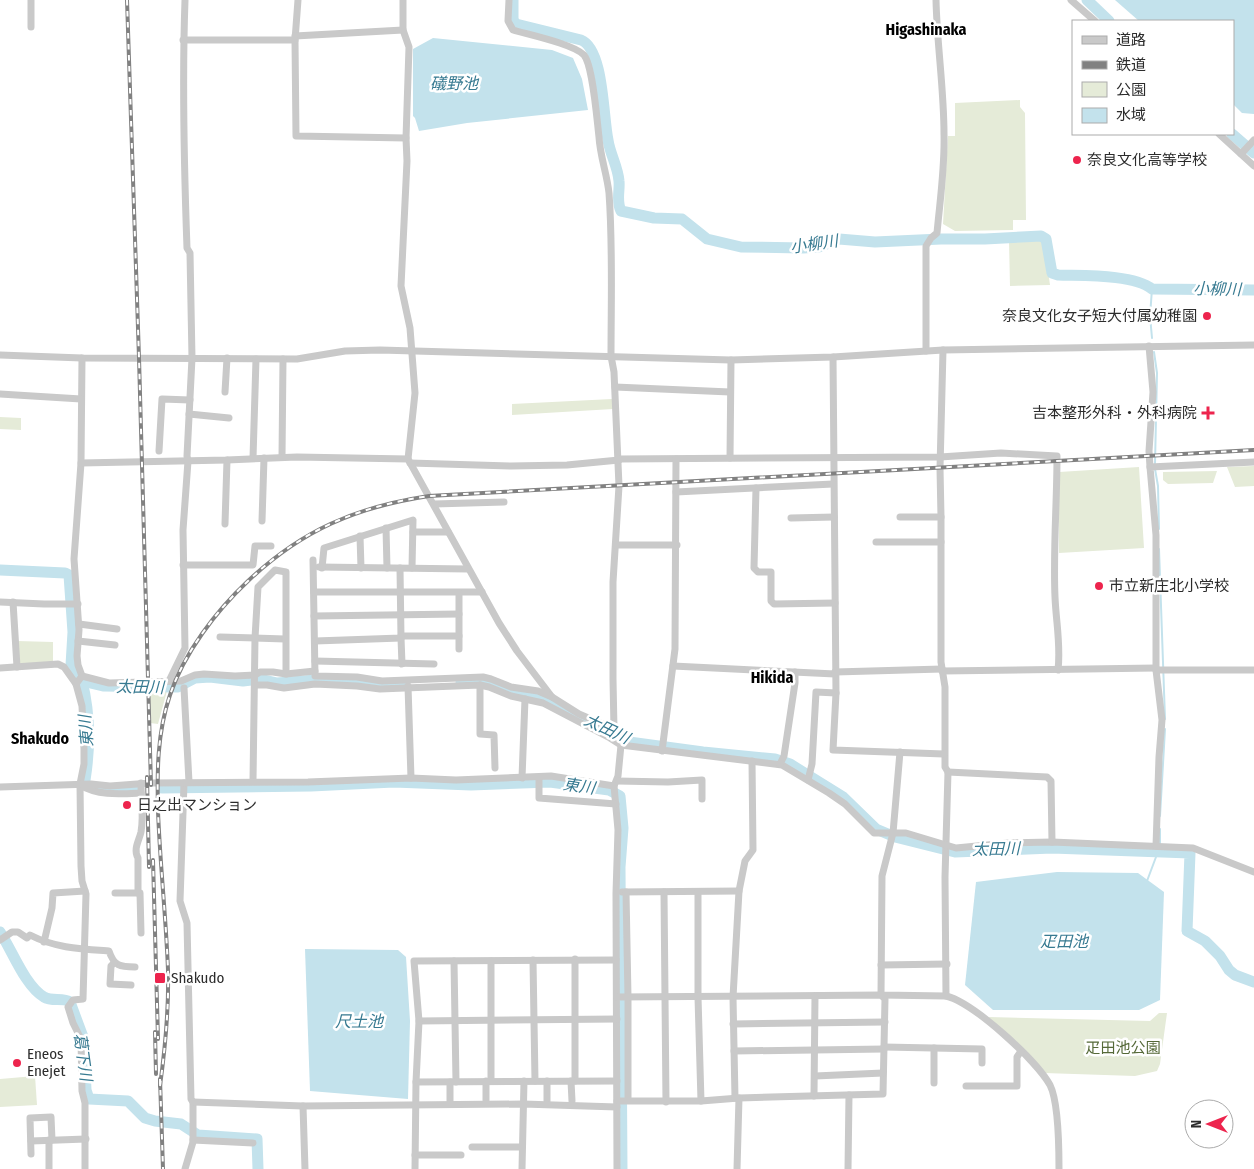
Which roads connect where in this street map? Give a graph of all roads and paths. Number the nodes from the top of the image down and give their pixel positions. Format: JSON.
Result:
{"nodes":[{"id":1,"x":31,"y":0,"type":"edge"},
{"id":2,"x":185,"y":0,"type":"edge"},
{"id":3,"x":298,"y":0,"type":"edge"},
{"id":4,"x":403,"y":0,"type":"edge"},
{"id":5,"x":509,"y":0,"type":"edge"},
{"id":6,"x":936,"y":0,"type":"edge"},
{"id":7,"x":1071,"y":0,"type":"edge"},
{"id":8,"x":1094,"y":20,"type":"edge"},
{"id":9,"x":31,"y":27,"type":"dead end"},
{"id":10,"x":403,"y":30,"type":"junction"},
{"id":11,"x":295,"y":38,"type":"junction"},
{"id":12,"x":182,"y":40,"type":"junction"},
{"id":13,"x":1220,"y":135,"type":"edge"},
{"id":14,"x":406,"y":138,"type":"junction"},
{"id":15,"x":1254,"y":140,"type":"edge"},
{"id":16,"x":1242,"y":152,"type":"junction"},
{"id":17,"x":1254,"y":166,"type":"edge"},
{"id":18,"x":1254,"y":345,"type":"edge"},
{"id":19,"x":1149,"y":346,"type":"junction"},
{"id":20,"x":943,"y":350,"type":"junction"},
{"id":21,"x":926,"y":351,"type":"junction"},
{"id":22,"x":412,"y":352,"type":"junction"},
{"id":23,"x":0,"y":355,"type":"edge"},
{"id":24,"x":611,"y":356,"type":"junction"},
{"id":25,"x":833,"y":357,"type":"junction"},
{"id":26,"x":82,"y":358,"type":"junction"},
{"id":27,"x":192,"y":358,"type":"junction"},
{"id":28,"x":226,"y":358,"type":"junction"},
{"id":29,"x":256,"y":358,"type":"junction"},
{"id":30,"x":283,"y":359,"type":"junction"},
{"id":31,"x":731,"y":360,"type":"junction"},
{"id":32,"x":615,"y":387,"type":"junction"},
{"id":33,"x":225,"y":392,"type":"dead end"},
{"id":34,"x":730,"y":392,"type":"junction"},
{"id":35,"x":0,"y":394,"type":"edge"},
{"id":36,"x":81,"y":399,"type":"junction"},
{"id":37,"x":190,"y":400,"type":"junction"},
{"id":38,"x":189,"y":414,"type":"junction"},
{"id":39,"x":230,"y":418,"type":"dead end"},
{"id":40,"x":159,"y":451,"type":"dead end"},
{"id":41,"x":282,"y":457,"type":"junction"},
{"id":42,"x":940,"y":457,"type":"junction"},
{"id":43,"x":253,"y":458,"type":"junction"},
{"id":44,"x":264,"y":458,"type":"junction"},
{"id":45,"x":730,"y":458,"type":"junction"},
{"id":46,"x":834,"y":458,"type":"junction"},
{"id":47,"x":619,"y":459,"type":"junction"},
{"id":48,"x":676,"y":459,"type":"junction"},
{"id":49,"x":227,"y":460,"type":"junction"},
{"id":50,"x":188,"y":461,"type":"junction"},
{"id":51,"x":409,"y":461,"type":"junction"},
{"id":52,"x":1254,"y":462,"type":"edge"},
{"id":53,"x":81,"y":463,"type":"junction"},
{"id":54,"x":1150,"y":467,"type":"junction"},
{"id":55,"x":833,"y":484,"type":"junction"},
{"id":56,"x":756,"y":488,"type":"junction"},
{"id":57,"x":676,"y":492,"type":"junction"},
{"id":58,"x":504,"y":502,"type":"dead end"},
{"id":59,"x":434,"y":504,"type":"junction"},
{"id":60,"x":834,"y":516,"type":"junction"},
{"id":61,"x":900,"y":517,"type":"dead end"},
{"id":62,"x":941,"y":517,"type":"junction"},
{"id":63,"x":791,"y":518,"type":"dead end"},
{"id":64,"x":262,"y":521,"type":"dead end"},
{"id":65,"x":224,"y":524,"type":"dead end"},
{"id":66,"x":386,"y":528,"type":"junction"},
{"id":67,"x":413,"y":532,"type":"junction"},
{"id":68,"x":448,"y":532,"type":"junction"},
{"id":69,"x":360,"y":536,"type":"junction"},
{"id":70,"x":876,"y":542,"type":"dead end"},
{"id":71,"x":941,"y":542,"type":"junction"},
{"id":72,"x":616,"y":545,"type":"junction"},
{"id":73,"x":677,"y":545,"type":"junction"},
{"id":74,"x":272,"y":546,"type":"dead end"},
{"id":75,"x":183,"y":565,"type":"junction"},
{"id":76,"x":322,"y":568,"type":"junction"},
{"id":77,"x":361,"y":568,"type":"junction"},
{"id":78,"x":387,"y":568,"type":"junction"},
{"id":79,"x":400,"y":568,"type":"junction"},
{"id":80,"x":412,"y":568,"type":"junction"},
{"id":81,"x":468,"y":569,"type":"junction"},
{"id":82,"x":314,"y":592,"type":"junction"},
{"id":83,"x":401,"y":592,"type":"junction"},
{"id":84,"x":459,"y":592,"type":"junction"},
{"id":85,"x":482,"y":592,"type":"junction"},
{"id":86,"x":0,"y":602,"type":"edge"},
{"id":87,"x":13,"y":602,"type":"junction"},
{"id":88,"x":835,"y":603,"type":"junction"},
{"id":89,"x":78,"y":604,"type":"junction"},
{"id":90,"x":459,"y":614,"type":"junction"},
{"id":91,"x":401,"y":615,"type":"junction"},
{"id":92,"x":314,"y":616,"type":"junction"},
{"id":93,"x":79,"y":624,"type":"junction"},
{"id":94,"x":117,"y":629,"type":"dead end"},
{"id":95,"x":459,"y":636,"type":"junction"},
{"id":96,"x":220,"y":637,"type":"dead end"},
{"id":97,"x":401,"y":637,"type":"junction"},
{"id":98,"x":255,"y":638,"type":"junction"},
{"id":99,"x":285,"y":639,"type":"junction"},
{"id":100,"x":78,"y":641,"type":"junction"},
{"id":101,"x":315,"y":641,"type":"junction"},
{"id":102,"x":115,"y":646,"type":"dead end"},
{"id":103,"x":459,"y":649,"type":"dead end"},
{"id":104,"x":315,"y":661,"type":"junction"},
{"id":105,"x":402,"y":664,"type":"junction"},
{"id":106,"x":434,"y":664,"type":"dead end"},
{"id":107,"x":673,"y":666,"type":"junction"},
{"id":108,"x":17,"y":667,"type":"junction"},
{"id":109,"x":0,"y":668,"type":"edge"},
{"id":110,"x":1156,"y":669,"type":"junction"},
{"id":111,"x":315,"y":670,"type":"junction"},
{"id":112,"x":942,"y":670,"type":"junction"},
{"id":113,"x":1058,"y":670,"type":"junction"},
{"id":114,"x":1254,"y":670,"type":"edge"},
{"id":115,"x":795,"y":672,"type":"junction"},
{"id":116,"x":836,"y":673,"type":"junction"},
{"id":117,"x":286,"y":674,"type":"junction"},
{"id":118,"x":255,"y":675,"type":"junction"},
{"id":119,"x":82,"y":676,"type":"junction"},
{"id":120,"x":169,"y":681,"type":"junction"},
{"id":121,"x":76,"y":684,"type":"junction"},
{"id":122,"x":408,"y":684,"type":"junction"},
{"id":123,"x":255,"y":685,"type":"junction"},
{"id":124,"x":480,"y":685,"type":"junction"},
{"id":125,"x":184,"y":688,"type":"dead end"},
{"id":126,"x":836,"y":693,"type":"junction"},
{"id":127,"x":552,"y":697,"type":"junction"},
{"id":128,"x":525,"y":699,"type":"junction"},
{"id":129,"x":614,"y":729,"type":"junction"},
{"id":130,"x":621,"y":745,"type":"junction"},
{"id":131,"x":662,"y":751,"type":"junction"},
{"id":132,"x":900,"y":752,"type":"junction"},
{"id":133,"x":944,"y":754,"type":"junction"},
{"id":134,"x":752,"y":761,"type":"junction"},
{"id":135,"x":780,"y":764,"type":"junction"},
{"id":136,"x":495,"y":768,"type":"dead end"},
{"id":137,"x":948,"y":772,"type":"junction"},
{"id":138,"x":539,"y":777,"type":"junction"},
{"id":139,"x":410,"y":778,"type":"junction"},
{"id":140,"x":522,"y":778,"type":"junction"},
{"id":141,"x":808,"y":780,"type":"junction"},
{"id":142,"x":253,"y":781,"type":"junction"},
{"id":143,"x":141,"y":783,"type":"junction"},
{"id":144,"x":616,"y":783,"type":"junction"},
{"id":145,"x":80,"y":784,"type":"junction"},
{"id":146,"x":185,"y":785,"type":"junction"},
{"id":147,"x":0,"y":787,"type":"edge"},
{"id":148,"x":141,"y":793,"type":"junction"},
{"id":149,"x":615,"y":800,"type":"junction"},
{"id":150,"x":702,"y":800,"type":"dead end"},
{"id":151,"x":892,"y":833,"type":"junction"},
{"id":152,"x":1052,"y":842,"type":"junction"},
{"id":153,"x":946,"y":846,"type":"junction"},
{"id":154,"x":1156,"y":846,"type":"junction"},
{"id":155,"x":1254,"y":872,"type":"edge"},
{"id":156,"x":86,"y":891,"type":"junction"},
{"id":157,"x":739,"y":891,"type":"junction"},
{"id":158,"x":664,"y":892,"type":"junction"},
{"id":159,"x":698,"y":892,"type":"junction"},
{"id":160,"x":114,"y":893,"type":"dead end"},
{"id":161,"x":138,"y":893,"type":"junction"},
{"id":162,"x":621,"y":893,"type":"junction"},
{"id":163,"x":141,"y":933,"type":"dead end"},
{"id":164,"x":2,"y":938,"type":"edge"},
{"id":165,"x":44,"y":942,"type":"junction"},
{"id":166,"x":84,"y":949,"type":"junction"},
{"id":167,"x":534,"y":960,"type":"junction"},
{"id":168,"x":575,"y":960,"type":"junction"},
{"id":169,"x":616,"y":960,"type":"junction"},
{"id":170,"x":454,"y":961,"type":"junction"},
{"id":171,"x":491,"y":961,"type":"junction"},
{"id":172,"x":114,"y":963,"type":"junction"},
{"id":173,"x":947,"y":964,"type":"junction"},
{"id":174,"x":881,"y":965,"type":"junction"},
{"id":175,"x":135,"y":967,"type":"dead end"},
{"id":176,"x":131,"y":984,"type":"dead end"},
{"id":177,"x":881,"y":995,"type":"junction"},
{"id":178,"x":816,"y":996,"type":"junction"},
{"id":179,"x":946,"y":996,"type":"junction"},
{"id":180,"x":622,"y":997,"type":"junction"},
{"id":181,"x":665,"y":997,"type":"junction"},
{"id":182,"x":698,"y":997,"type":"junction"},
{"id":183,"x":733,"y":997,"type":"junction"},
{"id":184,"x":617,"y":1019,"type":"junction"},
{"id":185,"x":455,"y":1020,"type":"junction"},
{"id":186,"x":491,"y":1020,"type":"junction"},
{"id":187,"x":534,"y":1020,"type":"junction"},
{"id":188,"x":576,"y":1020,"type":"junction"},
{"id":189,"x":419,"y":1021,"type":"junction"},
{"id":190,"x":885,"y":1022,"type":"junction"},
{"id":191,"x":816,"y":1023,"type":"junction"},
{"id":192,"x":733,"y":1024,"type":"junction"},
{"id":193,"x":884,"y":1048,"type":"junction"},
{"id":194,"x":934,"y":1048,"type":"junction"},
{"id":195,"x":815,"y":1050,"type":"junction"},
{"id":196,"x":734,"y":1051,"type":"junction"},
{"id":197,"x":1021,"y":1051,"type":"junction"},
{"id":198,"x":982,"y":1062,"type":"dead end"},
{"id":199,"x":884,"y":1074,"type":"junction"},
{"id":200,"x":815,"y":1076,"type":"junction"},
{"id":201,"x":488,"y":1081,"type":"junction"},
{"id":202,"x":524,"y":1081,"type":"junction"},
{"id":203,"x":535,"y":1081,"type":"junction"},
{"id":204,"x":547,"y":1081,"type":"junction"},
{"id":205,"x":573,"y":1081,"type":"junction"},
{"id":206,"x":617,"y":1081,"type":"junction"},
{"id":207,"x":416,"y":1082,"type":"junction"},
{"id":208,"x":453,"y":1082,"type":"junction"},
{"id":209,"x":934,"y":1083,"type":"dead end"},
{"id":210,"x":966,"y":1086,"type":"dead end"},
{"id":211,"x":849,"y":1095,"type":"junction"},
{"id":212,"x":814,"y":1096,"type":"junction"},
{"id":213,"x":737,"y":1098,"type":"junction"},
{"id":214,"x":486,"y":1100,"type":"dead end"},
{"id":215,"x":450,"y":1101,"type":"dead end"},
{"id":216,"x":547,"y":1101,"type":"dead end"},
{"id":217,"x":572,"y":1101,"type":"dead end"},
{"id":218,"x":701,"y":1101,"type":"junction"},
{"id":219,"x":193,"y":1102,"type":"junction"},
{"id":220,"x":622,"y":1102,"type":"junction"},
{"id":221,"x":666,"y":1102,"type":"junction"},
{"id":222,"x":523,"y":1104,"type":"junction"},
{"id":223,"x":303,"y":1106,"type":"junction"},
{"id":224,"x":416,"y":1106,"type":"junction"},
{"id":225,"x":86,"y":1139,"type":"junction"},
{"id":226,"x":50,"y":1140,"type":"junction"},
{"id":227,"x":193,"y":1140,"type":"junction"},
{"id":228,"x":31,"y":1141,"type":"junction"},
{"id":229,"x":252,"y":1143,"type":"dead end"},
{"id":230,"x":522,"y":1146,"type":"junction"},
{"id":231,"x":472,"y":1147,"type":"dead end"},
{"id":232,"x":31,"y":1154,"type":"dead end"},
{"id":233,"x":416,"y":1155,"type":"junction"},
{"id":234,"x":461,"y":1155,"type":"dead end"},
{"id":235,"x":50,"y":1169,"type":"edge"},
{"id":236,"x":85,"y":1169,"type":"edge"},
{"id":237,"x":186,"y":1169,"type":"edge"},
{"id":238,"x":305,"y":1169,"type":"edge"},
{"id":239,"x":415,"y":1169,"type":"edge"},
{"id":240,"x":522,"y":1169,"type":"edge"},
{"id":241,"x":617,"y":1169,"type":"edge"},
{"id":242,"x":737,"y":1169,"type":"edge"},
{"id":243,"x":848,"y":1169,"type":"edge"},
{"id":244,"x":1059,"y":1169,"type":"edge"}],
"edges":[{"from":1,"to":9,"type":"street"},
{"from":2,"to":12,"type":"street"},
{"from":3,"to":11,"type":"street"},
{"from":4,"to":10,"type":"street"},
{"from":5,"to":24,"type":"street"},
{"from":6,"to":21,"type":"street"},
{"from":7,"to":8,"type":"street"},
{"from":10,"to":11,"type":"street"},
{"from":10,"to":14,"type":"street"},
{"from":11,"to":12,"type":"street"},
{"from":11,"to":14,"type":"street"},
{"from":12,"to":27,"type":"street"},
{"from":13,"to":16,"type":"street"},
{"from":14,"to":22,"type":"street"},
{"from":15,"to":16,"type":"street"},
{"from":16,"to":17,"type":"street"},
{"from":18,"to":19,"type":"street"},
{"from":19,"to":20,"type":"street"},
{"from":19,"to":54,"type":"street"},
{"from":20,"to":21,"type":"street"},
{"from":20,"to":42,"type":"street"},
{"from":21,"to":25,"type":"street"},
{"from":22,"to":24,"type":"street"},
{"from":22,"to":30,"type":"street"},
{"from":22,"to":51,"type":"street"},
{"from":23,"to":26,"type":"street"},
{"from":24,"to":31,"type":"street"},
{"from":24,"to":32,"type":"street"},
{"from":25,"to":31,"type":"street"},
{"from":25,"to":46,"type":"street"},
{"from":26,"to":27,"type":"street"},
{"from":26,"to":36,"type":"street"},
{"from":27,"to":28,"type":"street"},
{"from":27,"to":37,"type":"street"},
{"from":28,"to":29,"type":"street"},
{"from":28,"to":33,"type":"street"},
{"from":29,"to":30,"type":"street"},
{"from":29,"to":43,"type":"street"},
{"from":30,"to":41,"type":"street"},
{"from":31,"to":34,"type":"street"},
{"from":32,"to":34,"type":"street"},
{"from":32,"to":47,"type":"street"},
{"from":34,"to":45,"type":"street"},
{"from":35,"to":36,"type":"street"},
{"from":36,"to":53,"type":"street"},
{"from":37,"to":38,"type":"street"},
{"from":37,"to":40,"type":"street"},
{"from":38,"to":39,"type":"street"},
{"from":38,"to":50,"type":"street"},
{"from":41,"to":44,"type":"street"},
{"from":41,"to":51,"type":"street"},
{"from":42,"to":46,"type":"street"},
{"from":42,"to":62,"type":"street"},
{"from":42,"to":113,"type":"street"},
{"from":43,"to":44,"type":"street"},
{"from":43,"to":49,"type":"street"},
{"from":44,"to":64,"type":"street"},
{"from":45,"to":46,"type":"street"},
{"from":45,"to":48,"type":"street"},
{"from":46,"to":55,"type":"street"},
{"from":47,"to":48,"type":"street"},
{"from":47,"to":51,"type":"street"},
{"from":47,"to":72,"type":"street"},
{"from":48,"to":57,"type":"street"},
{"from":49,"to":50,"type":"street"},
{"from":49,"to":65,"type":"street"},
{"from":50,"to":53,"type":"street"},
{"from":50,"to":75,"type":"street"},
{"from":51,"to":59,"type":"street"},
{"from":52,"to":54,"type":"street"},
{"from":53,"to":89,"type":"street"},
{"from":54,"to":110,"type":"street"},
{"from":55,"to":56,"type":"street"},
{"from":55,"to":60,"type":"street"},
{"from":56,"to":57,"type":"street"},
{"from":56,"to":88,"type":"street"},
{"from":57,"to":73,"type":"street"},
{"from":58,"to":59,"type":"street"},
{"from":59,"to":68,"type":"street"},
{"from":60,"to":63,"type":"street"},
{"from":60,"to":88,"type":"street"},
{"from":61,"to":62,"type":"street"},
{"from":62,"to":71,"type":"street"},
{"from":66,"to":67,"type":"street"},
{"from":66,"to":69,"type":"street"},
{"from":66,"to":78,"type":"street"},
{"from":67,"to":68,"type":"street"},
{"from":67,"to":80,"type":"street"},
{"from":68,"to":81,"type":"street"},
{"from":69,"to":76,"type":"street"},
{"from":69,"to":77,"type":"street"},
{"from":70,"to":71,"type":"street"},
{"from":71,"to":112,"type":"street"},
{"from":72,"to":73,"type":"street"},
{"from":72,"to":129,"type":"street"},
{"from":73,"to":107,"type":"street"},
{"from":74,"to":75,"type":"street"},
{"from":75,"to":120,"type":"street"},
{"from":76,"to":77,"type":"street"},
{"from":76,"to":82,"type":"street"},
{"from":77,"to":78,"type":"street"},
{"from":78,"to":79,"type":"street"},
{"from":79,"to":80,"type":"street"},
{"from":79,"to":83,"type":"street"},
{"from":80,"to":81,"type":"street"},
{"from":81,"to":85,"type":"street"},
{"from":82,"to":83,"type":"street"},
{"from":82,"to":92,"type":"street"},
{"from":83,"to":84,"type":"street"},
{"from":83,"to":91,"type":"street"},
{"from":84,"to":85,"type":"street"},
{"from":84,"to":90,"type":"street"},
{"from":85,"to":127,"type":"street"},
{"from":86,"to":87,"type":"street"},
{"from":87,"to":89,"type":"street"},
{"from":87,"to":108,"type":"street"},
{"from":88,"to":116,"type":"street"},
{"from":89,"to":93,"type":"street"},
{"from":90,"to":91,"type":"street"},
{"from":90,"to":95,"type":"street"},
{"from":91,"to":92,"type":"street"},
{"from":91,"to":97,"type":"street"},
{"from":92,"to":101,"type":"street"},
{"from":93,"to":94,"type":"street"},
{"from":93,"to":100,"type":"street"},
{"from":95,"to":97,"type":"street"},
{"from":95,"to":103,"type":"street"},
{"from":96,"to":98,"type":"street"},
{"from":97,"to":101,"type":"street"},
{"from":97,"to":105,"type":"street"},
{"from":98,"to":99,"type":"street"},
{"from":98,"to":99,"type":"street"},
{"from":98,"to":118,"type":"street"},
{"from":99,"to":117,"type":"street"},
{"from":100,"to":102,"type":"street"},
{"from":100,"to":119,"type":"street"},
{"from":101,"to":104,"type":"street"},
{"from":104,"to":105,"type":"street"},
{"from":104,"to":111,"type":"street"},
{"from":105,"to":106,"type":"street"},
{"from":107,"to":115,"type":"street"},
{"from":107,"to":131,"type":"street"},
{"from":108,"to":109,"type":"street"},
{"from":108,"to":121,"type":"street"},
{"from":110,"to":113,"type":"street"},
{"from":110,"to":114,"type":"street"},
{"from":110,"to":154,"type":"street"},
{"from":111,"to":117,"type":"street"},
{"from":111,"to":122,"type":"street"},
{"from":112,"to":113,"type":"street"},
{"from":112,"to":116,"type":"street"},
{"from":112,"to":133,"type":"street"},
{"from":115,"to":116,"type":"street"},
{"from":115,"to":135,"type":"street"},
{"from":116,"to":126,"type":"street"},
{"from":117,"to":118,"type":"street"},
{"from":118,"to":120,"type":"street"},
{"from":118,"to":123,"type":"street"},
{"from":119,"to":120,"type":"street"},
{"from":119,"to":121,"type":"street"},
{"from":121,"to":145,"type":"street"},
{"from":122,"to":123,"type":"street"},
{"from":122,"to":124,"type":"street"},
{"from":122,"to":127,"type":"street"},
{"from":122,"to":139,"type":"street"},
{"from":123,"to":142,"type":"street"},
{"from":124,"to":128,"type":"street"},
{"from":124,"to":136,"type":"street"},
{"from":125,"to":146,"type":"street"},
{"from":126,"to":132,"type":"street"},
{"from":126,"to":141,"type":"street"},
{"from":127,"to":129,"type":"street"},
{"from":128,"to":130,"type":"street"},
{"from":128,"to":140,"type":"street"},
{"from":129,"to":130,"type":"street"},
{"from":130,"to":131,"type":"street"},
{"from":130,"to":144,"type":"street"},
{"from":131,"to":134,"type":"street"},
{"from":132,"to":133,"type":"street"},
{"from":132,"to":151,"type":"street"},
{"from":133,"to":137,"type":"street"},
{"from":134,"to":135,"type":"street"},
{"from":134,"to":157,"type":"street"},
{"from":135,"to":141,"type":"street"},
{"from":137,"to":152,"type":"street"},
{"from":137,"to":153,"type":"street"},
{"from":138,"to":140,"type":"street"},
{"from":138,"to":144,"type":"street"},
{"from":138,"to":149,"type":"street"},
{"from":139,"to":140,"type":"street"},
{"from":139,"to":142,"type":"street"},
{"from":141,"to":151,"type":"street"},
{"from":142,"to":146,"type":"street"},
{"from":143,"to":145,"type":"street"},
{"from":143,"to":146,"type":"street"},
{"from":143,"to":148,"type":"street"},
{"from":144,"to":149,"type":"street"},
{"from":144,"to":150,"type":"street"},
{"from":145,"to":147,"type":"street"},
{"from":145,"to":148,"type":"street"},
{"from":145,"to":156,"type":"street"},
{"from":146,"to":219,"type":"street"},
{"from":148,"to":161,"type":"street"},
{"from":149,"to":162,"type":"street"},
{"from":151,"to":153,"type":"street"},
{"from":151,"to":174,"type":"street"},
{"from":152,"to":153,"type":"street"},
{"from":152,"to":154,"type":"street"},
{"from":153,"to":173,"type":"street"},
{"from":154,"to":155,"type":"street"},
{"from":156,"to":165,"type":"street"},
{"from":156,"to":166,"type":"street"},
{"from":157,"to":159,"type":"street"},
{"from":157,"to":183,"type":"street"},
{"from":158,"to":159,"type":"street"},
{"from":158,"to":162,"type":"street"},
{"from":158,"to":181,"type":"street"},
{"from":159,"to":182,"type":"street"},
{"from":160,"to":161,"type":"street"},
{"from":161,"to":163,"type":"street"},
{"from":162,"to":169,"type":"street"},
{"from":162,"to":180,"type":"street"},
{"from":164,"to":165,"type":"street"},
{"from":165,"to":166,"type":"street"},
{"from":166,"to":172,"type":"street"},
{"from":166,"to":225,"type":"street"},
{"from":167,"to":168,"type":"street"},
{"from":167,"to":171,"type":"street"},
{"from":167,"to":187,"type":"street"},
{"from":168,"to":169,"type":"street"},
{"from":168,"to":188,"type":"street"},
{"from":169,"to":180,"type":"street"},
{"from":170,"to":171,"type":"street"},
{"from":170,"to":185,"type":"street"},
{"from":170,"to":189,"type":"street"},
{"from":171,"to":186,"type":"street"},
{"from":172,"to":175,"type":"street"},
{"from":172,"to":176,"type":"street"},
{"from":173,"to":174,"type":"street"},
{"from":173,"to":179,"type":"street"},
{"from":174,"to":177,"type":"street"},
{"from":177,"to":178,"type":"street"},
{"from":177,"to":179,"type":"street"},
{"from":177,"to":190,"type":"street"},
{"from":178,"to":183,"type":"street"},
{"from":178,"to":191,"type":"street"},
{"from":179,"to":197,"type":"street"},
{"from":180,"to":181,"type":"street"},
{"from":180,"to":184,"type":"street"},
{"from":180,"to":220,"type":"street"},
{"from":181,"to":182,"type":"street"},
{"from":181,"to":221,"type":"street"},
{"from":182,"to":183,"type":"street"},
{"from":182,"to":218,"type":"street"},
{"from":183,"to":192,"type":"street"},
{"from":184,"to":188,"type":"street"},
{"from":184,"to":206,"type":"street"},
{"from":185,"to":186,"type":"street"},
{"from":185,"to":189,"type":"street"},
{"from":185,"to":208,"type":"street"},
{"from":186,"to":187,"type":"street"},
{"from":186,"to":201,"type":"street"},
{"from":187,"to":188,"type":"street"},
{"from":187,"to":203,"type":"street"},
{"from":188,"to":205,"type":"street"},
{"from":189,"to":207,"type":"street"},
{"from":190,"to":191,"type":"street"},
{"from":190,"to":193,"type":"street"},
{"from":191,"to":192,"type":"street"},
{"from":191,"to":195,"type":"street"},
{"from":192,"to":196,"type":"street"},
{"from":193,"to":194,"type":"street"},
{"from":193,"to":195,"type":"street"},
{"from":193,"to":199,"type":"street"},
{"from":194,"to":198,"type":"street"},
{"from":194,"to":209,"type":"street"},
{"from":195,"to":196,"type":"street"},
{"from":195,"to":200,"type":"street"},
{"from":196,"to":213,"type":"street"},
{"from":197,"to":210,"type":"street"},
{"from":197,"to":244,"type":"street"},
{"from":199,"to":200,"type":"street"},
{"from":199,"to":211,"type":"street"},
{"from":200,"to":212,"type":"street"},
{"from":201,"to":202,"type":"street"},
{"from":201,"to":208,"type":"street"},
{"from":201,"to":214,"type":"street"},
{"from":202,"to":203,"type":"street"},
{"from":202,"to":222,"type":"street"},
{"from":203,"to":204,"type":"street"},
{"from":204,"to":205,"type":"street"},
{"from":204,"to":216,"type":"street"},
{"from":205,"to":206,"type":"street"},
{"from":205,"to":217,"type":"street"},
{"from":206,"to":220,"type":"street"},
{"from":207,"to":208,"type":"street"},
{"from":207,"to":224,"type":"street"},
{"from":208,"to":215,"type":"street"},
{"from":211,"to":212,"type":"street"},
{"from":211,"to":243,"type":"street"},
{"from":212,"to":213,"type":"street"},
{"from":213,"to":218,"type":"street"},
{"from":213,"to":242,"type":"street"},
{"from":218,"to":221,"type":"street"},
{"from":219,"to":223,"type":"street"},
{"from":219,"to":227,"type":"street"},
{"from":220,"to":221,"type":"street"},
{"from":220,"to":222,"type":"street"},
{"from":220,"to":241,"type":"street"},
{"from":222,"to":224,"type":"street"},
{"from":222,"to":230,"type":"street"},
{"from":223,"to":224,"type":"street"},
{"from":223,"to":238,"type":"street"},
{"from":224,"to":233,"type":"street"},
{"from":225,"to":226,"type":"street"},
{"from":225,"to":236,"type":"street"},
{"from":226,"to":228,"type":"street"},
{"from":226,"to":228,"type":"street"},
{"from":226,"to":235,"type":"street"},
{"from":227,"to":229,"type":"street"},
{"from":227,"to":237,"type":"street"},
{"from":228,"to":232,"type":"street"},
{"from":230,"to":231,"type":"street"},
{"from":230,"to":240,"type":"street"},
{"from":233,"to":234,"type":"street"},
{"from":233,"to":239,"type":"street"}]}
